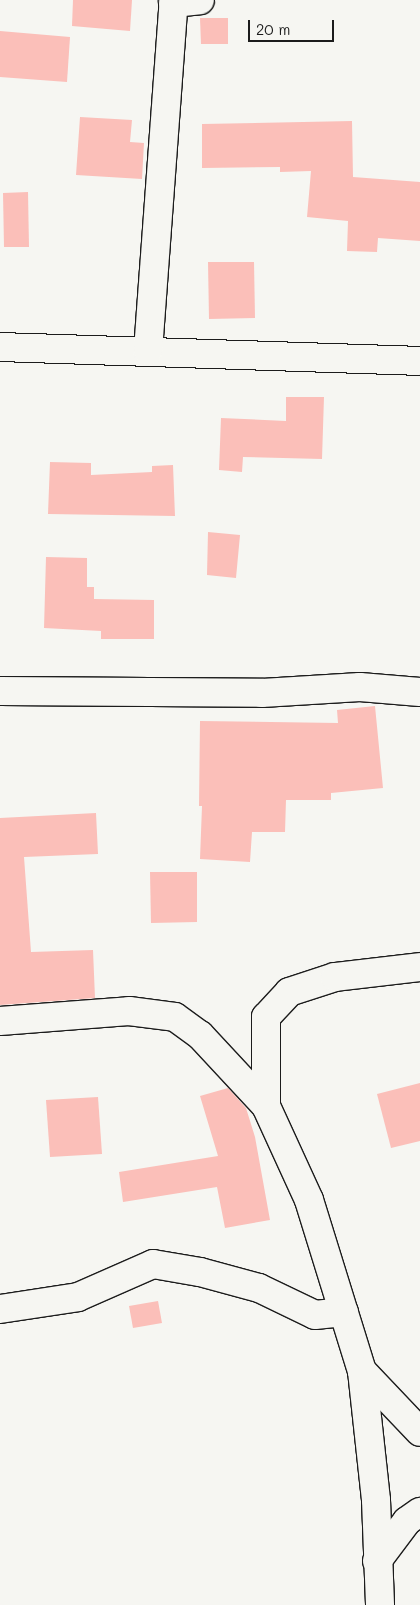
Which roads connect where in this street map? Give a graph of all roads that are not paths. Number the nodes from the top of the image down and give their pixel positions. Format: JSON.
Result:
{"nodes":[{"id":1,"x":182,"y":1,"type":"edge"},
{"id":2,"x":0,"y":347,"type":"edge"},
{"id":3,"x":148,"y":351,"type":"junction"},
{"id":4,"x":420,"y":361,"type":"edge"},
{"id":5,"x":0,"y":691,"type":"edge"},
{"id":6,"x":420,"y":692,"type":"edge"},
{"id":7,"x":420,"y":967,"type":"edge"},
{"id":8,"x":0,"y":1021,"type":"edge"},
{"id":9,"x":266,"y":1106,"type":"junction"},
{"id":10,"x":0,"y":1309,"type":"edge"},
{"id":11,"x":344,"y":1312,"type":"junction"},
{"id":12,"x":362,"y":1371,"type":"junction"},
{"id":13,"x":420,"y":1432,"type":"edge"},
{"id":14,"x":420,"y":1512,"type":"edge"},
{"id":15,"x":377,"y":1561,"type":"junction"},
{"id":16,"x":380,"y":1605,"type":"edge"}],
"edges":[{"from":1,"to":3,"type":"street"},
{"from":2,"to":3,"type":"street"},
{"from":3,"to":4,"type":"street"},
{"from":5,"to":6,"type":"street"},
{"from":7,"to":9,"type":"street"},
{"from":8,"to":9,"type":"street"},
{"from":9,"to":11,"type":"street"},
{"from":10,"to":11,"type":"street"},
{"from":11,"to":12,"type":"street"},
{"from":12,"to":13,"type":"street"},
{"from":12,"to":15,"type":"street"},
{"from":14,"to":15,"type":"street"},
{"from":15,"to":16,"type":"street"}]}
